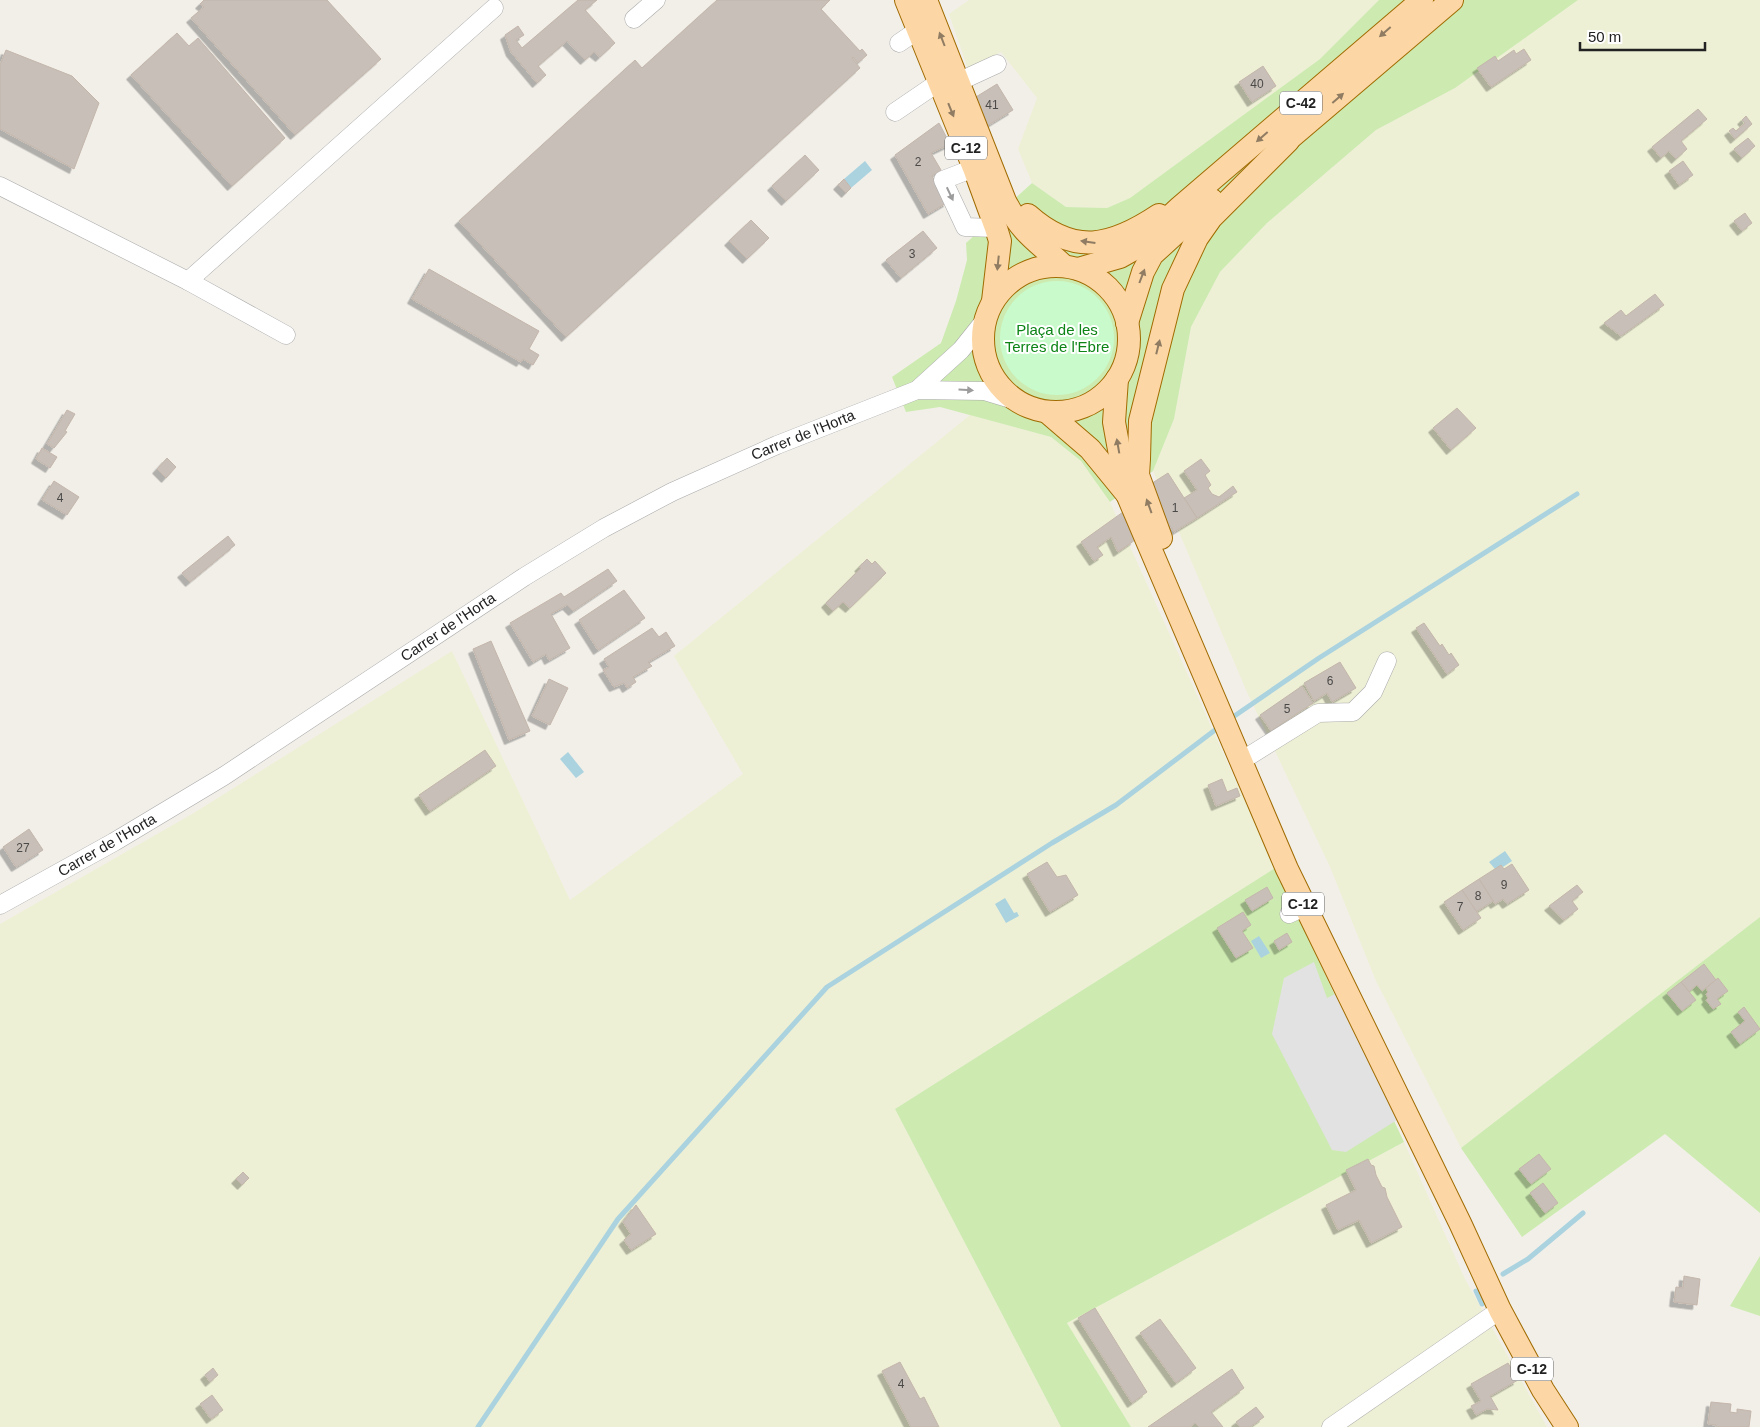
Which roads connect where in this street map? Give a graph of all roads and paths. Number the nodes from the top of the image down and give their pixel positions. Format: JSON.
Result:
{"nodes":[{"id":1,"x":656,"y":0,"type":"edge"},
{"id":2,"x":906,"y":0,"type":"edge"},
{"id":3,"x":926,"y":0,"type":"edge"},
{"id":4,"x":1422,"y":0,"type":"edge"},
{"id":5,"x":1452,"y":0,"type":"edge"},
{"id":6,"x":494,"y":8,"type":"dead end"},
{"id":7,"x":634,"y":19,"type":"dead end"},
{"id":8,"x":918,"y":30,"type":"junction"},
{"id":9,"x":899,"y":43,"type":"dead end"},
{"id":10,"x":997,"y":64,"type":"dead end"},
{"id":11,"x":949,"y":82,"type":"junction"},
{"id":12,"x":895,"y":112,"type":"dead end"},
{"id":13,"x":1288,"y":141,"type":"junction"},
{"id":14,"x":980,"y":159,"type":"junction"},
{"id":15,"x":0,"y":186,"type":"edge"},
{"id":16,"x":1180,"y":207,"type":"junction"},
{"id":17,"x":996,"y":228,"type":"junction"},
{"id":18,"x":1071,"y":267,"type":"junction"},
{"id":19,"x":188,"y":281,"type":"junction"},
{"id":20,"x":989,"y":311,"type":"junction"},
{"id":21,"x":1127,"y":322,"type":"junction"},
{"id":22,"x":286,"y":335,"type":"dead end"},
{"id":23,"x":1117,"y":379,"type":"junction"},
{"id":24,"x":917,"y":390,"type":"junction"},
{"id":25,"x":1016,"y":401,"type":"junction"},
{"id":26,"x":1047,"y":412,"type":"junction"},
{"id":27,"x":1127,"y":494,"type":"junction"},
{"id":28,"x":1180,"y":619,"type":"junction"},
{"id":29,"x":1386,"y":661,"type":"dead end"},
{"id":30,"x":1241,"y":774,"type":"junction"},
{"id":31,"x":0,"y":905,"type":"edge"},
{"id":32,"x":1500,"y":1310,"type":"junction"},
{"id":33,"x":1331,"y":1427,"type":"edge"},
{"id":34,"x":1566,"y":1427,"type":"edge"}],
"edges":[{"from":1,"to":7,"type":"street"},
{"from":2,"to":8,"type":"main road","number":"C-12"},
{"from":11,"to":3,"type":"main road","number":"C-12","one_way":true},
{"from":4,"to":16,"type":"main road","number":"C-42","one_way":true},
{"from":13,"to":5,"type":"main road","number":"C-42","one_way":true},
{"from":6,"to":19,"type":"street"},
{"from":8,"to":9,"type":"street"},
{"from":8,"to":11,"type":"main road","number":"C-12"},
{"from":10,"to":11,"type":"street"},
{"from":11,"to":12,"type":"street"},
{"from":11,"to":14,"type":"main road","number":"C-12"},
{"from":21,"to":13,"type":"main road","number":"C-42","one_way":true},
{"from":28,"to":13,"type":"main road","one_way":true},
{"from":16,"to":14,"type":"main road","one_way":true},
{"from":14,"to":17,"type":"main road","number":"C-12"},
{"from":14,"to":17,"type":"street","one_way":true},
{"from":14,"to":18,"type":"main road","number":"C-12"},
{"from":15,"to":19,"type":"street"},
{"from":16,"to":18,"type":"main road","number":"C-42"},
{"from":17,"to":20,"type":"main road","number":"C-12","one_way":true},
{"from":18,"to":20,"type":"main road","number":"C-12"},
{"from":18,"to":21,"type":"main road","number":"C-12"},
{"from":19,"to":22,"type":"street"},
{"from":20,"to":24,"type":"street"},
{"from":20,"to":25,"type":"main road","number":"C-12"},
{"from":21,"to":23,"type":"main road","number":"C-12"},
{"from":23,"to":26,"type":"main road","number":"C-12"},
{"from":27,"to":23,"type":"main road","number":"C-12","one_way":true},
{"from":24,"to":25,"type":"street","one_way":true},
{"from":24,"to":31,"type":"street","name":"Carrer de l'Horta"},
{"from":25,"to":26,"type":"main road","number":"C-12"},
{"from":26,"to":27,"type":"main road","number":"C-12"},
{"from":27,"to":28,"type":"main road","number":"C-12"},
{"from":28,"to":30,"type":"main road","number":"C-12"},
{"from":29,"to":30,"type":"street"},
{"from":30,"to":32,"type":"main road","number":"C-12"},
{"from":32,"to":33,"type":"street"},
{"from":32,"to":34,"type":"main road","number":"C-12"}]}
